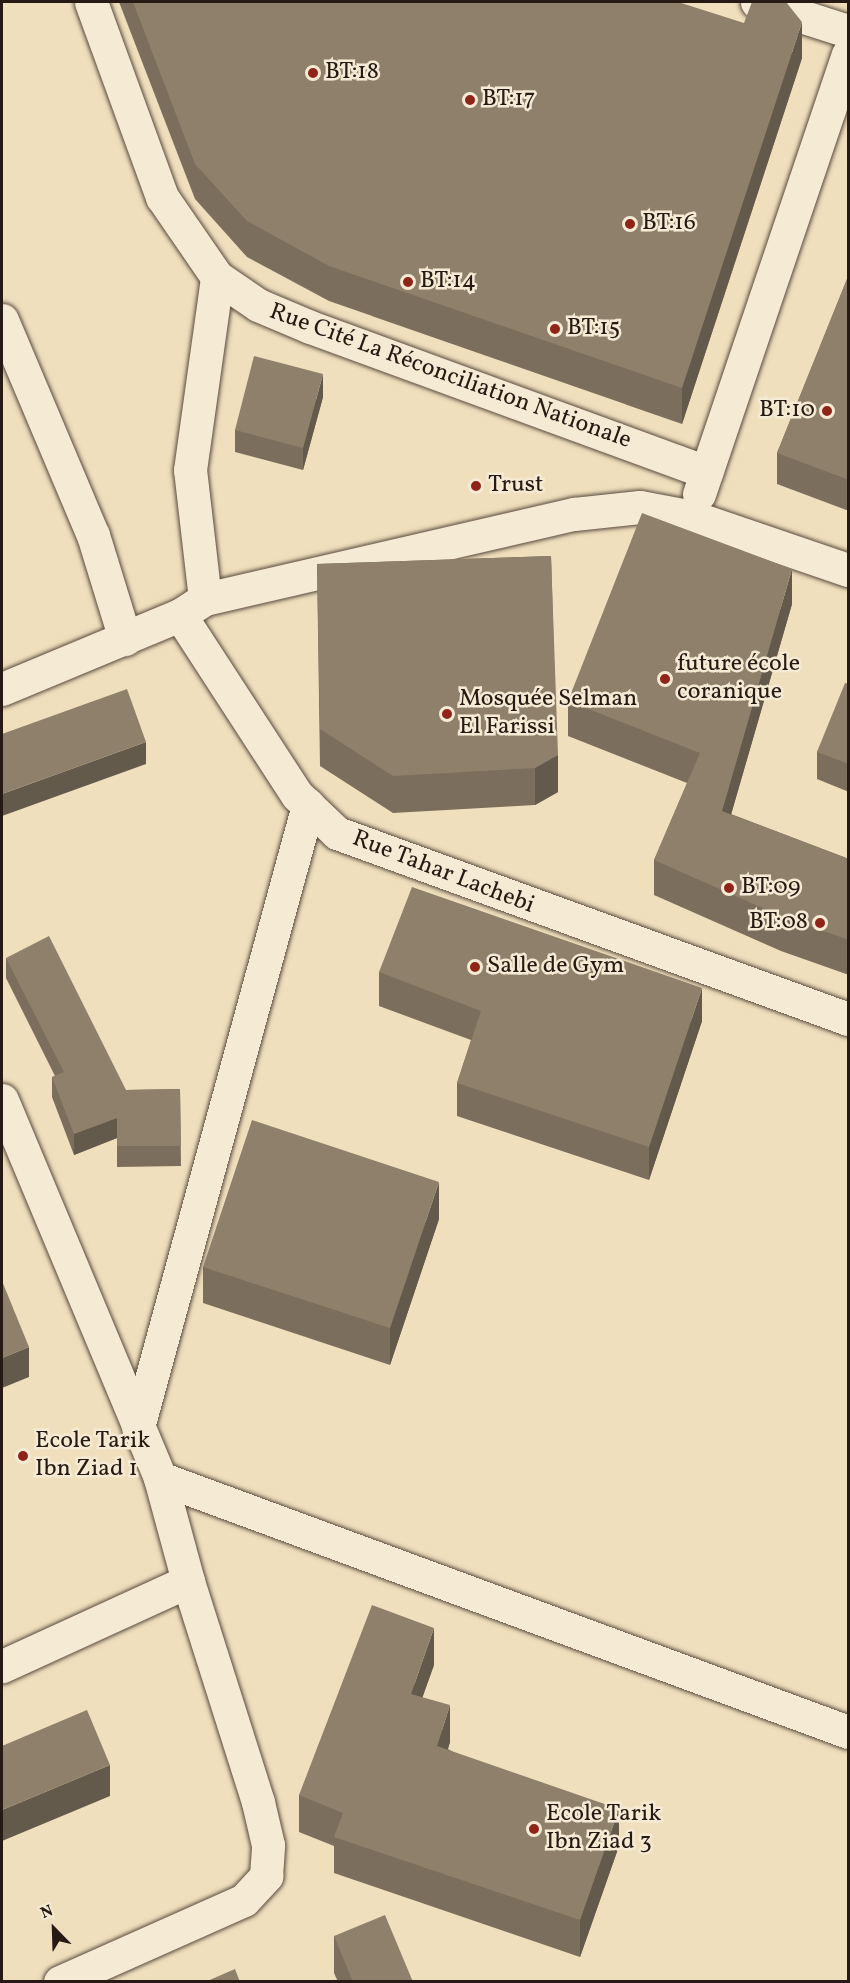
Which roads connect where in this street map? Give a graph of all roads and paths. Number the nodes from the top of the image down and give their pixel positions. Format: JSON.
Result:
{"nodes":[{"id":1,"x":91,"y":2,"type":"edge"},
{"id":2,"x":757,"y":2,"type":"edge"},
{"id":3,"x":849,"y":31,"type":"edge"},
{"id":4,"x":849,"y":55,"type":"edge"},
{"id":5,"x":218,"y":277,"type":"junction"},
{"id":6,"x":2,"y":320,"type":"edge"},
{"id":7,"x":706,"y":472,"type":"junction"},
{"id":8,"x":693,"y":517,"type":"junction"},
{"id":9,"x":849,"y":570,"type":"edge"},
{"id":10,"x":193,"y":607,"type":"junction"},
{"id":11,"x":125,"y":639,"type":"junction"},
{"id":12,"x":2,"y":689,"type":"edge"},
{"id":13,"x":308,"y":805,"type":"junction"},
{"id":14,"x":849,"y":1019,"type":"edge"},
{"id":15,"x":2,"y":1100,"type":"edge"},
{"id":16,"x":138,"y":1427,"type":"junction"},
{"id":17,"x":160,"y":1478,"type":"junction"},
{"id":18,"x":188,"y":1581,"type":"junction"},
{"id":19,"x":2,"y":1666,"type":"edge"},
{"id":20,"x":849,"y":1732,"type":"edge"},
{"id":21,"x":60,"y":1982,"type":"edge"}],
"edges":[{"from":1,"to":5,"type":"street","name":"Rue Cité La Réconciliation Nationale"},
{"from":2,"to":3,"type":"street"},
{"from":4,"to":7,"type":"street"},
{"from":5,"to":7,"type":"street","name":"Rue Cité La Réconciliation Nationale"},
{"from":5,"to":10,"type":"street"},
{"from":6,"to":11,"type":"street"},
{"from":7,"to":8,"type":"street"},
{"from":8,"to":9,"type":"street"},
{"from":8,"to":10,"type":"street"},
{"from":10,"to":11,"type":"street"},
{"from":10,"to":13,"type":"street","name":"Rue Tahar Lachebi"},
{"from":11,"to":12,"type":"street"},
{"from":13,"to":14,"type":"street","name":"Rue Tahar Lachebi"},
{"from":13,"to":16,"type":"street"},
{"from":15,"to":16,"type":"street"},
{"from":16,"to":17,"type":"street"},
{"from":17,"to":18,"type":"street"},
{"from":17,"to":20,"type":"street"},
{"from":18,"to":19,"type":"street"},
{"from":18,"to":21,"type":"street"}]}
